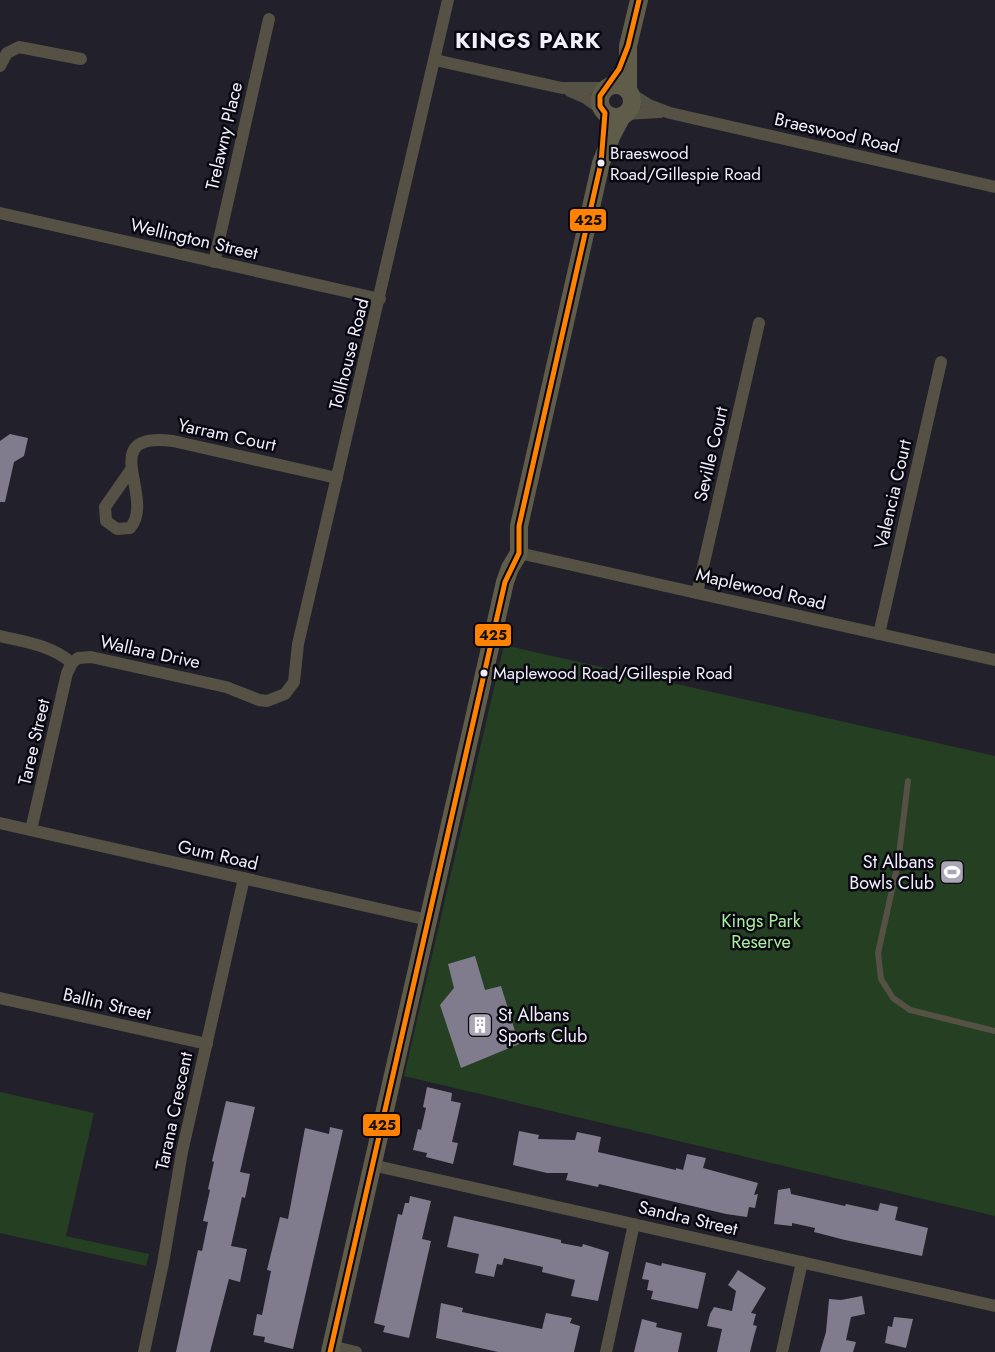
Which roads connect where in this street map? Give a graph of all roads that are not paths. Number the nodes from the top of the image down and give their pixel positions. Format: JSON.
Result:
{"nodes":[{"id":1,"x":448,"y":0,"type":"edge"},
{"id":2,"x":639,"y":0,"type":"edge"},
{"id":3,"x":269,"y":19,"type":"dead end"},
{"id":4,"x":628,"y":46,"type":"junction"},
{"id":5,"x":81,"y":59,"type":"dead end"},
{"id":6,"x":435,"y":60,"type":"junction"},
{"id":7,"x":0,"y":66,"type":"edge"},
{"id":8,"x":607,"y":87,"type":"junction"},
{"id":9,"x":562,"y":88,"type":"junction"},
{"id":10,"x":629,"y":92,"type":"junction"},
{"id":11,"x":614,"y":113,"type":"junction"},
{"id":12,"x":670,"y":113,"type":"junction"},
{"id":13,"x":995,"y":187,"type":"edge"},
{"id":14,"x":0,"y":213,"type":"edge"},
{"id":15,"x":214,"y":262,"type":"junction"},
{"id":16,"x":380,"y":299,"type":"junction"},
{"id":17,"x":758,"y":323,"type":"dead end"},
{"id":18,"x":941,"y":362,"type":"dead end"},
{"id":19,"x":130,"y":471,"type":"dead end"},
{"id":20,"x":337,"y":478,"type":"junction"},
{"id":21,"x":520,"y":553,"type":"junction"},
{"id":22,"x":698,"y":593,"type":"junction"},
{"id":23,"x":878,"y":634,"type":"junction"},
{"id":24,"x":0,"y":636,"type":"edge"},
{"id":25,"x":995,"y":660,"type":"edge"},
{"id":26,"x":72,"y":663,"type":"junction"},
{"id":27,"x":267,"y":701,"type":"joint"},
{"id":28,"x":908,"y":781,"type":"dead end"},
{"id":29,"x":0,"y":823,"type":"edge"},
{"id":30,"x":31,"y":830,"type":"junction"},
{"id":31,"x":244,"y":878,"type":"junction"},
{"id":32,"x":428,"y":920,"type":"junction"},
{"id":33,"x":0,"y":998,"type":"edge"},
{"id":34,"x":995,"y":1031,"type":"edge"},
{"id":35,"x":207,"y":1044,"type":"junction"},
{"id":36,"x":372,"y":1164,"type":"junction"},
{"id":37,"x":634,"y":1224,"type":"junction"},
{"id":38,"x":802,"y":1262,"type":"junction"},
{"id":39,"x":995,"y":1306,"type":"edge"},
{"id":40,"x":331,"y":1349,"type":"edge"},
{"id":41,"x":144,"y":1352,"type":"edge"},
{"id":42,"x":356,"y":1352,"type":"edge"},
{"id":43,"x":606,"y":1352,"type":"edge"},
{"id":44,"x":782,"y":1352,"type":"edge"}],
"edges":[{"from":1,"to":6,"type":"street","name":"Tollhouse Road"},
{"from":2,"to":4,"type":"street"},
{"from":3,"to":15,"type":"street","name":"Trelawny Place"},
{"from":4,"to":8,"type":"street"},
{"from":4,"to":10,"type":"street"},
{"from":5,"to":7,"type":"street"},
{"from":6,"to":9,"type":"street"},
{"from":6,"to":16,"type":"street","name":"Tollhouse Road"},
{"from":8,"to":9,"type":"street"},
{"from":8,"to":10,"type":"street"},
{"from":8,"to":11,"type":"street"},
{"from":9,"to":11,"type":"street"},
{"from":10,"to":11,"type":"street"},
{"from":10,"to":12,"type":"street","name":"Braeswood Road"},
{"from":11,"to":12,"type":"street","name":"Braeswood Road"},
{"from":11,"to":21,"type":"street"},
{"from":12,"to":13,"type":"street","name":"Braeswood Road"},
{"from":14,"to":15,"type":"street","name":"Wellington Street"},
{"from":15,"to":16,"type":"street","name":"Wellington Street"},
{"from":16,"to":20,"type":"street","name":"Tollhouse Road"},
{"from":17,"to":22,"type":"street","name":"Seville Court"},
{"from":18,"to":23,"type":"street","name":"Valencia Court"},
{"from":19,"to":20,"type":"street","name":"Yarram Court"},
{"from":20,"to":27,"type":"street","name":"Tollhouse Road"},
{"from":21,"to":22,"type":"street","name":"Maplewood Road"},
{"from":21,"to":32,"type":"street"},
{"from":22,"to":23,"type":"street","name":"Maplewood Road"},
{"from":23,"to":25,"type":"street","name":"Maplewood Road"},
{"from":24,"to":26,"type":"street"},
{"from":26,"to":27,"type":"street","name":"Wallara Drive"},
{"from":26,"to":30,"type":"street","name":"Taree Street"},
{"from":28,"to":34,"type":"lane"},
{"from":29,"to":30,"type":"street","name":"Gum Road"},
{"from":30,"to":31,"type":"street","name":"Gum Road"},
{"from":31,"to":32,"type":"street","name":"Gum Road"},
{"from":31,"to":35,"type":"street","name":"Tarana Crescent"},
{"from":32,"to":36,"type":"street"},
{"from":33,"to":35,"type":"street","name":"Ballin Street"},
{"from":35,"to":41,"type":"street","name":"Tarana Crescent"},
{"from":36,"to":37,"type":"street","name":"Sandra Street"},
{"from":36,"to":40,"type":"street"},
{"from":37,"to":38,"type":"street","name":"Sandra Street"},
{"from":37,"to":43,"type":"street"},
{"from":38,"to":39,"type":"street","name":"Sandra Street"},
{"from":38,"to":44,"type":"street"},
{"from":40,"to":42,"type":"street"}]}
